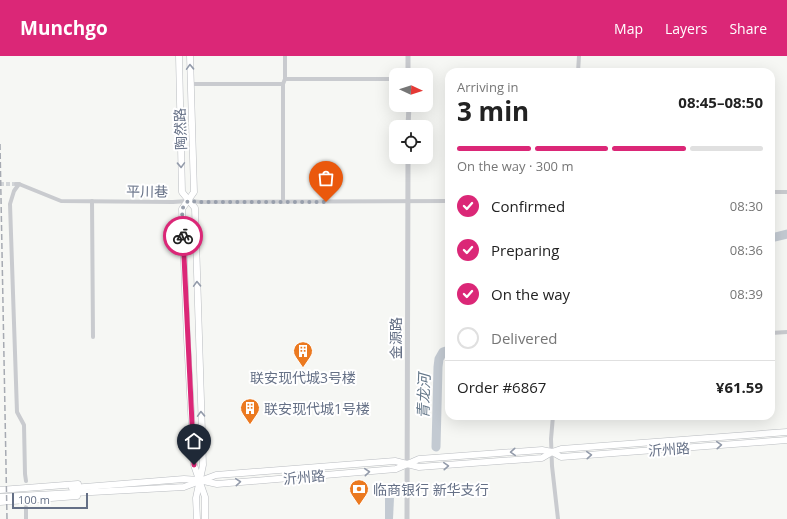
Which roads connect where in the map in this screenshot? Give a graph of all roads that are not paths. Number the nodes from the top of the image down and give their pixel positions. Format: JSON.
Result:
{"nodes":[{"id":1,"x":179,"y":56,"type":"edge"},
{"id":2,"x":190,"y":56,"type":"edge"},
{"id":3,"x":285,"y":56,"type":"edge"},
{"id":4,"x":408,"y":56,"type":"edge"},
{"id":5,"x":579,"y":56,"type":"edge"},
{"id":6,"x":408,"y":68,"type":"edge"},
{"id":7,"x":578,"y":68,"type":"edge"},
{"id":8,"x":285,"y":79,"type":"junction"},
{"id":9,"x":389,"y":80,"type":"edge"},
{"id":10,"x":191,"y":84,"type":"junction"},
{"id":11,"x":283,"y":84,"type":"junction"},
{"id":12,"x":408,"y":164,"type":"edge"},
{"id":13,"x":775,"y":192,"type":"edge"},
{"id":14,"x":787,"y":192,"type":"edge"},
{"id":15,"x":92,"y":201,"type":"junction"},
{"id":16,"x":188,"y":201,"type":"junction"},
{"id":17,"x":445,"y":201,"type":"edge"},
{"id":18,"x":283,"y":202,"type":"junction"},
{"id":19,"x":407,"y":202,"type":"junction"},
{"id":20,"x":787,"y":332,"type":"edge"},
{"id":21,"x":775,"y":333,"type":"edge"},
{"id":22,"x":93,"y":337,"type":"dead end"},
{"id":23,"x":553,"y":420,"type":"edge"},
{"id":24,"x":787,"y":432,"type":"edge"},
{"id":25,"x":787,"y":440,"type":"edge"},
{"id":26,"x":552,"y":452,"type":"junction"},
{"id":27,"x":407,"y":464,"type":"junction"},
{"id":28,"x":199,"y":480,"type":"junction"},
{"id":29,"x":26,"y":481,"type":"dead end"},
{"id":30,"x":150,"y":485,"type":"junction"},
{"id":31,"x":0,"y":490,"type":"edge"},
{"id":32,"x":0,"y":494,"type":"edge"},
{"id":33,"x":0,"y":497,"type":"edge"},
{"id":34,"x":0,"y":502,"type":"edge"},
{"id":35,"x":26,"y":507,"type":"dead end"},
{"id":36,"x":26,"y":519,"type":"edge"},
{"id":37,"x":197,"y":519,"type":"edge"},
{"id":38,"x":205,"y":519,"type":"edge"},
{"id":39,"x":407,"y":519,"type":"edge"},
{"id":40,"x":558,"y":519,"type":"edge"}],
"edges":[{"from":1,"to":16,"type":"main road","name":"陶然路","one_way":true},
{"from":10,"to":2,"type":"main road","name":"陶然路","one_way":true},
{"from":3,"to":8,"type":"street"},
{"from":4,"to":6,"type":"street"},
{"from":5,"to":7,"type":"street"},
{"from":8,"to":9,"type":"street"},
{"from":8,"to":11,"type":"street"},
{"from":10,"to":11,"type":"street"},
{"from":10,"to":16,"type":"main road","name":"陶然路"},
{"from":11,"to":18,"type":"street"},
{"from":12,"to":19,"type":"street","name":"金源路"},
{"from":13,"to":14,"type":"street"},
{"from":15,"to":16,"type":"street","name":"平川巷"},
{"from":15,"to":22,"type":"street"},
{"from":15,"to":29,"type":"street","name":"平川巷"},
{"from":16,"to":18,"type":"street","name":"平川巷"},
{"from":28,"to":16,"type":"main road","name":"陶然路","one_way":true},
{"from":16,"to":28,"type":"main road","name":"陶然路"},
{"from":17,"to":19,"type":"street","name":"平川巷"},
{"from":18,"to":19,"type":"street","name":"平川巷"},
{"from":19,"to":27,"type":"street","name":"金源路"},
{"from":20,"to":21,"type":"street"},
{"from":23,"to":26,"type":"street"},
{"from":24,"to":26,"type":"main road","name":"沂州路"},
{"from":26,"to":25,"type":"main road","name":"沂州路","one_way":true},
{"from":26,"to":27,"type":"main road","name":"沂州路"},
{"from":26,"to":40,"type":"street"},
{"from":27,"to":28,"type":"main road","name":"沂州路"},
{"from":27,"to":39,"type":"street","name":"金源路"},
{"from":28,"to":30,"type":"main road","name":"沂州路"},
{"from":28,"to":37,"type":"main road","name":"陶然路"},
{"from":28,"to":38,"type":"main road","name":"陶然路"},
{"from":30,"to":31,"type":"main road"},
{"from":30,"to":32,"type":"main road","name":"沂州路"},
{"from":30,"to":33,"type":"main road","name":"沂州路"},
{"from":30,"to":34,"type":"main road"},
{"from":35,"to":36,"type":"street"}]}
